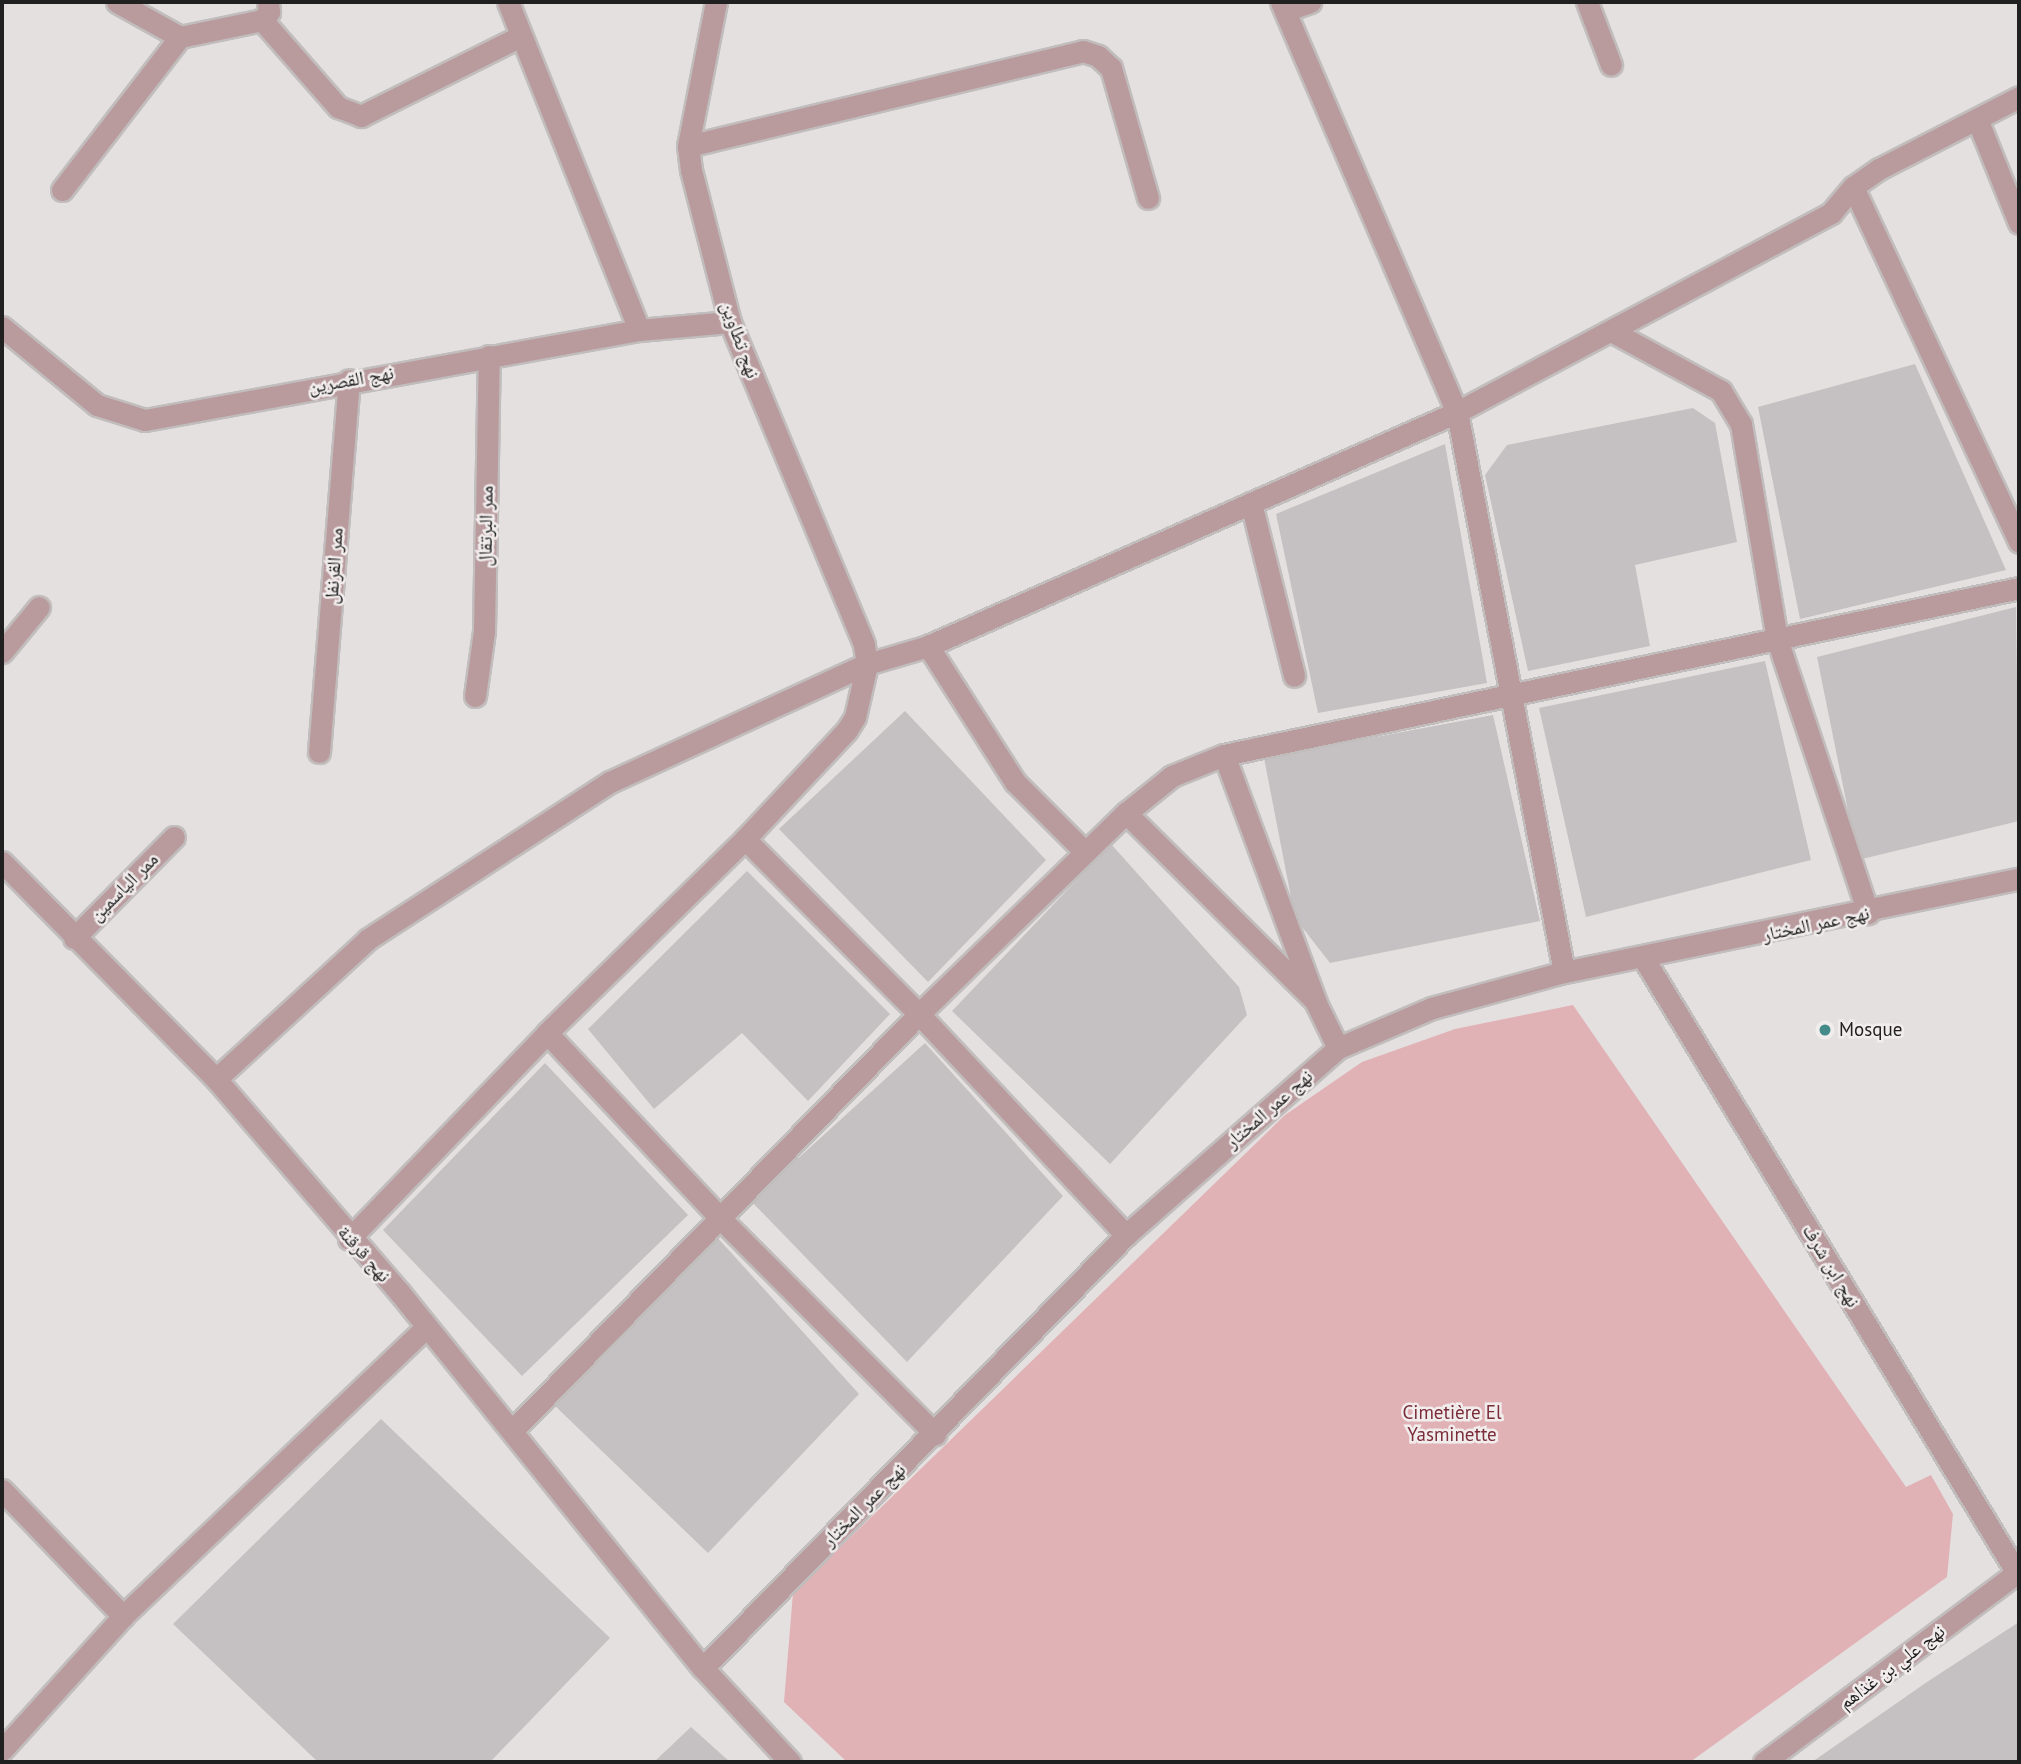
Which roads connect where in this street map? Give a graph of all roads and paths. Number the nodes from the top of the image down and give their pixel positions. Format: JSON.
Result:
{"nodes":[{"id":1,"x":117,"y":2,"type":"edge"},
{"id":2,"x":508,"y":2,"type":"edge"},
{"id":3,"x":716,"y":2,"type":"edge"},
{"id":4,"x":1310,"y":2,"type":"edge"},
{"id":5,"x":1587,"y":2,"type":"edge"},
{"id":6,"x":1283,"y":7,"type":"edge"},
{"id":7,"x":265,"y":11,"type":"edge"},
{"id":8,"x":521,"y":36,"type":"junction"},
{"id":9,"x":180,"y":37,"type":"junction"},
{"id":10,"x":1611,"y":65,"type":"dead end"},
{"id":11,"x":2019,"y":97,"type":"edge"},
{"id":12,"x":1977,"y":119,"type":"junction"},
{"id":13,"x":688,"y":146,"type":"junction"},
{"id":14,"x":1853,"y":187,"type":"junction"},
{"id":15,"x":62,"y":190,"type":"dead end"},
{"id":16,"x":1148,"y":198,"type":"dead end"},
{"id":17,"x":2019,"y":223,"type":"edge"},
{"id":18,"x":730,"y":322,"type":"junction"},
{"id":19,"x":2,"y":327,"type":"edge"},
{"id":20,"x":639,"y":330,"type":"junction"},
{"id":21,"x":1613,"y":332,"type":"junction"},
{"id":22,"x":489,"y":356,"type":"junction"},
{"id":23,"x":349,"y":380,"type":"junction"},
{"id":24,"x":1457,"y":412,"type":"junction"},
{"id":25,"x":1251,"y":503,"type":"junction"},
{"id":26,"x":2019,"y":542,"type":"edge"},
{"id":27,"x":2019,"y":588,"type":"edge"},
{"id":28,"x":39,"y":607,"type":"dead end"},
{"id":29,"x":1777,"y":639,"type":"junction"},
{"id":30,"x":928,"y":646,"type":"junction"},
{"id":31,"x":2,"y":653,"type":"edge"},
{"id":32,"x":867,"y":664,"type":"junction"},
{"id":33,"x":1294,"y":676,"type":"dead end"},
{"id":34,"x":475,"y":696,"type":"dead end"},
{"id":35,"x":1509,"y":696,"type":"junction"},
{"id":36,"x":320,"y":752,"type":"dead end"},
{"id":37,"x":1224,"y":755,"type":"junction"},
{"id":38,"x":1126,"y":813,"type":"junction"},
{"id":39,"x":174,"y":837,"type":"dead end"},
{"id":40,"x":745,"y":839,"type":"junction"},
{"id":41,"x":1085,"y":852,"type":"junction"},
{"id":42,"x":2,"y":862,"type":"edge"},
{"id":43,"x":2019,"y":879,"type":"edge"},
{"id":44,"x":1868,"y":913,"type":"junction"},
{"id":45,"x":75,"y":938,"type":"junction"},
{"id":46,"x":1644,"y":959,"type":"junction"},
{"id":47,"x":1564,"y":972,"type":"junction"},
{"id":48,"x":1316,"y":1003,"type":"junction"},
{"id":49,"x":919,"y":1014,"type":"junction"},
{"id":50,"x":547,"y":1033,"type":"junction"},
{"id":51,"x":1338,"y":1048,"type":"junction"},
{"id":52,"x":216,"y":1079,"type":"junction"},
{"id":53,"x":718,"y":1216,"type":"junction"},
{"id":54,"x":1126,"y":1235,"type":"junction"},
{"id":55,"x":349,"y":1239,"type":"junction"},
{"id":56,"x":425,"y":1328,"type":"junction"},
{"id":57,"x":512,"y":1431,"type":"junction"},
{"id":58,"x":935,"y":1434,"type":"junction"},
{"id":59,"x":2,"y":1490,"type":"edge"},
{"id":60,"x":2018,"y":1572,"type":"edge"},
{"id":61,"x":123,"y":1616,"type":"junction"},
{"id":62,"x":703,"y":1668,"type":"junction"},
{"id":63,"x":2,"y":1750,"type":"edge"},
{"id":64,"x":790,"y":1762,"type":"edge"},
{"id":65,"x":1764,"y":1762,"type":"edge"}],
"edges":[{"from":1,"to":9,"type":"street"},
{"from":2,"to":8,"type":"street"},
{"from":3,"to":13,"type":"street","name":"نهج تطاوين"},
{"from":4,"to":6,"type":"street"},
{"from":5,"to":10,"type":"street"},
{"from":6,"to":24,"type":"street"},
{"from":7,"to":8,"type":"street"},
{"from":7,"to":9,"type":"street"},
{"from":8,"to":20,"type":"street"},
{"from":9,"to":15,"type":"street"},
{"from":11,"to":12,"type":"street"},
{"from":12,"to":14,"type":"street"},
{"from":12,"to":17,"type":"street"},
{"from":13,"to":16,"type":"street"},
{"from":13,"to":18,"type":"street","name":"نهج تطاوين"},
{"from":14,"to":21,"type":"street"},
{"from":14,"to":26,"type":"street"},
{"from":18,"to":20,"type":"street","name":"نهج القصرين"},
{"from":18,"to":32,"type":"street","name":"نهج تطاوين"},
{"from":19,"to":23,"type":"street","name":"نهج القصرين"},
{"from":20,"to":22,"type":"street","name":"نهج القصرين"},
{"from":21,"to":24,"type":"street"},
{"from":21,"to":29,"type":"street"},
{"from":22,"to":23,"type":"street","name":"نهج القصرين"},
{"from":22,"to":34,"type":"street","name":"ممر البرتقال"},
{"from":23,"to":36,"type":"street","name":"ممر القرنفل"},
{"from":24,"to":25,"type":"street"},
{"from":24,"to":35,"type":"street"},
{"from":25,"to":30,"type":"street"},
{"from":25,"to":33,"type":"street"},
{"from":27,"to":29,"type":"street"},
{"from":28,"to":31,"type":"street"},
{"from":29,"to":35,"type":"street"},
{"from":29,"to":44,"type":"street"},
{"from":30,"to":32,"type":"street"},
{"from":30,"to":41,"type":"street"},
{"from":32,"to":40,"type":"street"},
{"from":32,"to":52,"type":"street"},
{"from":35,"to":37,"type":"street"},
{"from":35,"to":47,"type":"street"},
{"from":37,"to":38,"type":"street"},
{"from":37,"to":48,"type":"street"},
{"from":38,"to":41,"type":"street"},
{"from":38,"to":48,"type":"street"},
{"from":39,"to":45,"type":"street","name":"ممر الياسمين"},
{"from":40,"to":49,"type":"street"},
{"from":40,"to":50,"type":"street"},
{"from":41,"to":49,"type":"street"},
{"from":42,"to":45,"type":"street","name":"نهج قرقنة"},
{"from":43,"to":44,"type":"street","name":"نهج عمر المختار"},
{"from":44,"to":46,"type":"street","name":"نهج عمر المختار"},
{"from":45,"to":52,"type":"street","name":"نهج قرقنة"},
{"from":46,"to":47,"type":"street","name":"نهج عمر المختار"},
{"from":46,"to":60,"type":"street","name":"نهج ابن شرف"},
{"from":47,"to":51,"type":"street","name":"نهج عمر المختار"},
{"from":48,"to":51,"type":"street"},
{"from":49,"to":53,"type":"street"},
{"from":49,"to":54,"type":"street"},
{"from":50,"to":53,"type":"street"},
{"from":50,"to":55,"type":"street"},
{"from":51,"to":54,"type":"street","name":"نهج عمر المختار"},
{"from":52,"to":55,"type":"street","name":"نهج قرقنة"},
{"from":53,"to":57,"type":"street"},
{"from":53,"to":58,"type":"street"},
{"from":54,"to":58,"type":"street","name":"نهج عمر المختار"},
{"from":55,"to":56,"type":"street","name":"نهج قرقنة"},
{"from":56,"to":57,"type":"street","name":"نهج قرقنة"},
{"from":56,"to":61,"type":"street"},
{"from":57,"to":62,"type":"street","name":"نهج قرقنة"},
{"from":58,"to":62,"type":"street","name":"نهج عمر المختار"},
{"from":59,"to":61,"type":"street"},
{"from":60,"to":65,"type":"street","name":"نهج علي بن غذاهم"},
{"from":61,"to":63,"type":"street"},
{"from":62,"to":64,"type":"street","name":"نهج قرقنة"}]}
